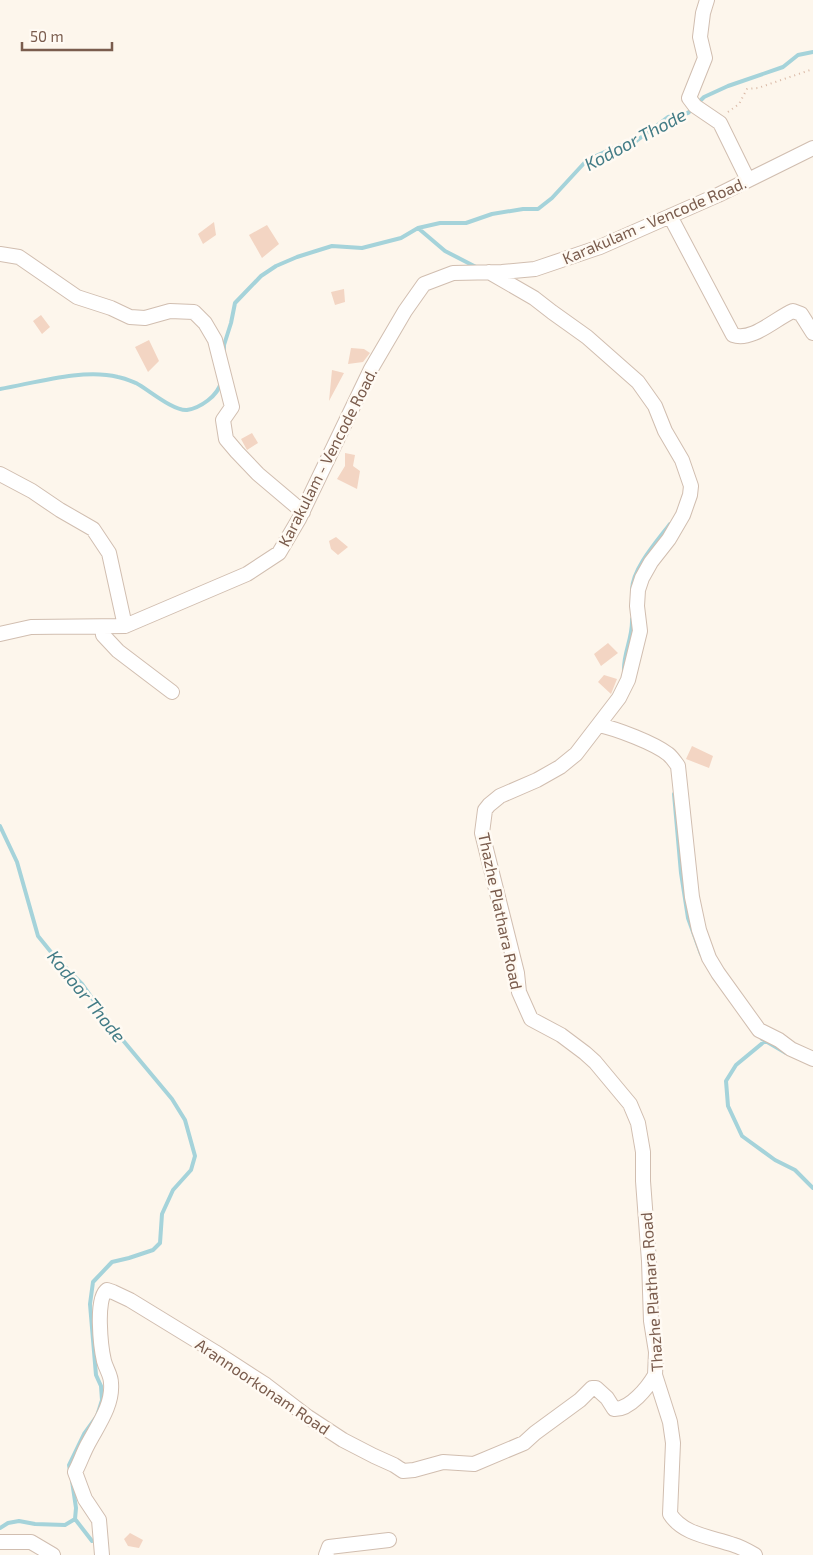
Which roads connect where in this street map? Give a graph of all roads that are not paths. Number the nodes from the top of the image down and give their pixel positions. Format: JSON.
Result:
{"nodes":[{"id":1,"x":707,"y":0,"type":"edge"},
{"id":2,"x":813,"y":148,"type":"edge"},
{"id":3,"x":748,"y":180,"type":"junction"},
{"id":4,"x":670,"y":216,"type":"junction"},
{"id":5,"x":0,"y":254,"type":"edge"},
{"id":6,"x":483,"y":273,"type":"junction"},
{"id":7,"x":813,"y":333,"type":"edge"},
{"id":8,"x":0,"y":474,"type":"edge"},
{"id":9,"x":303,"y":512,"type":"junction"},
{"id":10,"x":124,"y":626,"type":"junction"},
{"id":11,"x":102,"y":627,"type":"junction"},
{"id":12,"x":0,"y":634,"type":"edge"},
{"id":13,"x":172,"y":692,"type":"dead end"},
{"id":14,"x":599,"y":725,"type":"junction"},
{"id":15,"x":813,"y":1059,"type":"edge"},
{"id":16,"x":655,"y":1375,"type":"junction"},
{"id":17,"x":389,"y":1540,"type":"dead end"},
{"id":18,"x":0,"y":1542,"type":"edge"},
{"id":19,"x":53,"y":1555,"type":"edge"},
{"id":20,"x":102,"y":1555,"type":"edge"},
{"id":21,"x":326,"y":1555,"type":"edge"},
{"id":22,"x":755,"y":1555,"type":"edge"}],
"edges":[{"from":1,"to":3,"type":"street"},
{"from":2,"to":3,"type":"street","name":"Karakulam - Vencode Road."},
{"from":3,"to":4,"type":"street","name":"Karakulam - Vencode Road."},
{"from":4,"to":6,"type":"street","name":"Karakulam - Vencode Road."},
{"from":4,"to":7,"type":"street"},
{"from":5,"to":9,"type":"street"},
{"from":6,"to":9,"type":"street","name":"Karakulam - Vencode Road."},
{"from":6,"to":14,"type":"street","name":"Thazhe Plathara Road"},
{"from":8,"to":10,"type":"street"},
{"from":9,"to":10,"type":"street","name":"Karakulam - Vencode Road."},
{"from":10,"to":11,"type":"street","name":"Karakulam - Vencode Road."},
{"from":11,"to":12,"type":"street","name":"Karakulam - Vencode Road."},
{"from":11,"to":13,"type":"street"},
{"from":14,"to":15,"type":"street"},
{"from":14,"to":16,"type":"street","name":"Thazhe Plathara Road"},
{"from":16,"to":20,"type":"street","name":"Arannoorkonam Road"},
{"from":16,"to":22,"type":"street","name":"Thazhe Plathara Road"},
{"from":17,"to":21,"type":"street"},
{"from":18,"to":19,"type":"street"}]}
